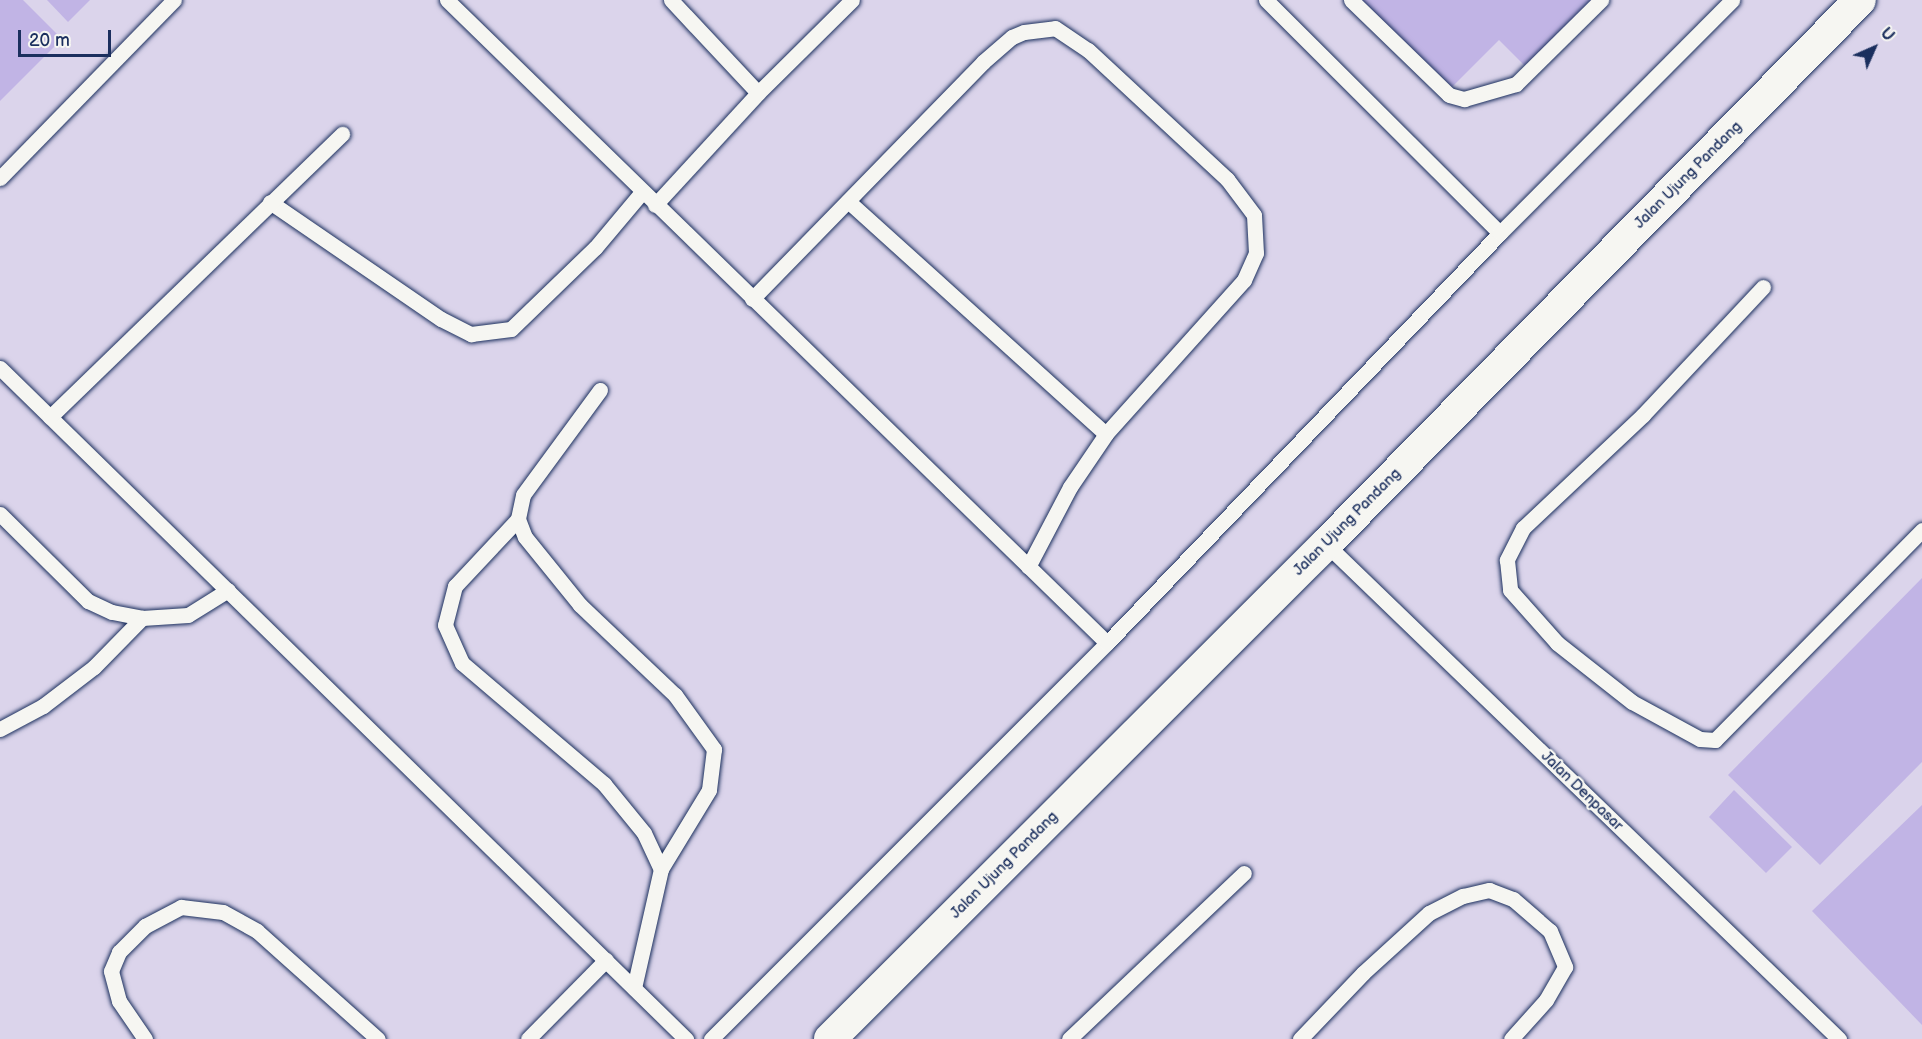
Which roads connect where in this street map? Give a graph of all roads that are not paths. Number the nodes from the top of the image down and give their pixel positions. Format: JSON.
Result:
{"nodes":[{"id":1,"x":174,"y":0,"type":"edge"},
{"id":2,"x":447,"y":0,"type":"edge"},
{"id":3,"x":671,"y":0,"type":"edge"},
{"id":4,"x":852,"y":0,"type":"edge"},
{"id":5,"x":1266,"y":0,"type":"edge"},
{"id":6,"x":1351,"y":0,"type":"edge"},
{"id":7,"x":1601,"y":0,"type":"edge"},
{"id":8,"x":1732,"y":0,"type":"edge"},
{"id":9,"x":1860,"y":0,"type":"edge"},
{"id":10,"x":758,"y":93,"type":"junction"},
{"id":11,"x":342,"y":134,"type":"dead end"},
{"id":12,"x":0,"y":177,"type":"edge"},
{"id":13,"x":642,"y":192,"type":"junction"},
{"id":14,"x":270,"y":202,"type":"junction"},
{"id":15,"x":849,"y":202,"type":"junction"},
{"id":16,"x":655,"y":205,"type":"junction"},
{"id":17,"x":1500,"y":233,"type":"junction"},
{"id":18,"x":1763,"y":287,"type":"dead end"},
{"id":19,"x":752,"y":299,"type":"junction"},
{"id":20,"x":0,"y":368,"type":"edge"},
{"id":21,"x":600,"y":390,"type":"dead end"},
{"id":22,"x":51,"y":417,"type":"junction"},
{"id":23,"x":1106,"y":434,"type":"junction"},
{"id":24,"x":0,"y":514,"type":"edge"},
{"id":25,"x":518,"y":519,"type":"junction"},
{"id":26,"x":1922,"y":530,"type":"edge"},
{"id":27,"x":1326,"y":544,"type":"junction"},
{"id":28,"x":1028,"y":567,"type":"junction"},
{"id":29,"x":228,"y":590,"type":"junction"},
{"id":30,"x":142,"y":618,"type":"junction"},
{"id":31,"x":1107,"y":643,"type":"junction"},
{"id":32,"x":0,"y":729,"type":"edge"},
{"id":33,"x":661,"y":870,"type":"junction"},
{"id":34,"x":1244,"y":873,"type":"dead end"},
{"id":35,"x":606,"y":960,"type":"junction"},
{"id":36,"x":634,"y":988,"type":"junction"},
{"id":37,"x":145,"y":1039,"type":"edge"},
{"id":38,"x":378,"y":1039,"type":"edge"},
{"id":39,"x":528,"y":1039,"type":"edge"},
{"id":40,"x":686,"y":1039,"type":"edge"},
{"id":41,"x":711,"y":1039,"type":"edge"},
{"id":42,"x":830,"y":1039,"type":"edge"},
{"id":43,"x":1069,"y":1039,"type":"edge"},
{"id":44,"x":1300,"y":1039,"type":"edge"},
{"id":45,"x":1511,"y":1039,"type":"edge"},
{"id":46,"x":1839,"y":1039,"type":"edge"}],
"edges":[{"from":1,"to":12,"type":"lane"},
{"from":2,"to":13,"type":"lane"},
{"from":3,"to":10,"type":"lane"},
{"from":4,"to":10,"type":"lane"},
{"from":5,"to":17,"type":"lane"},
{"from":6,"to":7,"type":"lane"},
{"from":8,"to":17,"type":"lane"},
{"from":9,"to":27,"type":"street","name":"Jalan Ujung Pandang"},
{"from":10,"to":16,"type":"lane"},
{"from":11,"to":14,"type":"lane"},
{"from":13,"to":14,"type":"lane"},
{"from":13,"to":16,"type":"lane"},
{"from":14,"to":22,"type":"lane"},
{"from":15,"to":19,"type":"lane"},
{"from":15,"to":23,"type":"lane"},
{"from":15,"to":23,"type":"lane"},
{"from":16,"to":19,"type":"lane"},
{"from":17,"to":31,"type":"lane"},
{"from":18,"to":26,"type":"lane"},
{"from":19,"to":28,"type":"lane"},
{"from":20,"to":22,"type":"lane"},
{"from":21,"to":25,"type":"lane"},
{"from":22,"to":29,"type":"lane"},
{"from":23,"to":28,"type":"lane"},
{"from":24,"to":30,"type":"lane"},
{"from":25,"to":33,"type":"lane"},
{"from":25,"to":33,"type":"lane"},
{"from":27,"to":42,"type":"street","name":"Jalan Ujung Pandang"},
{"from":27,"to":46,"type":"lane","name":"Jalan Denpasar"},
{"from":28,"to":31,"type":"lane"},
{"from":29,"to":30,"type":"lane"},
{"from":29,"to":35,"type":"lane"},
{"from":30,"to":32,"type":"lane"},
{"from":31,"to":41,"type":"lane"},
{"from":33,"to":36,"type":"lane"},
{"from":34,"to":43,"type":"lane"},
{"from":35,"to":36,"type":"lane"},
{"from":35,"to":39,"type":"lane"},
{"from":36,"to":40,"type":"lane"},
{"from":37,"to":38,"type":"lane"},
{"from":44,"to":45,"type":"lane"}]}
